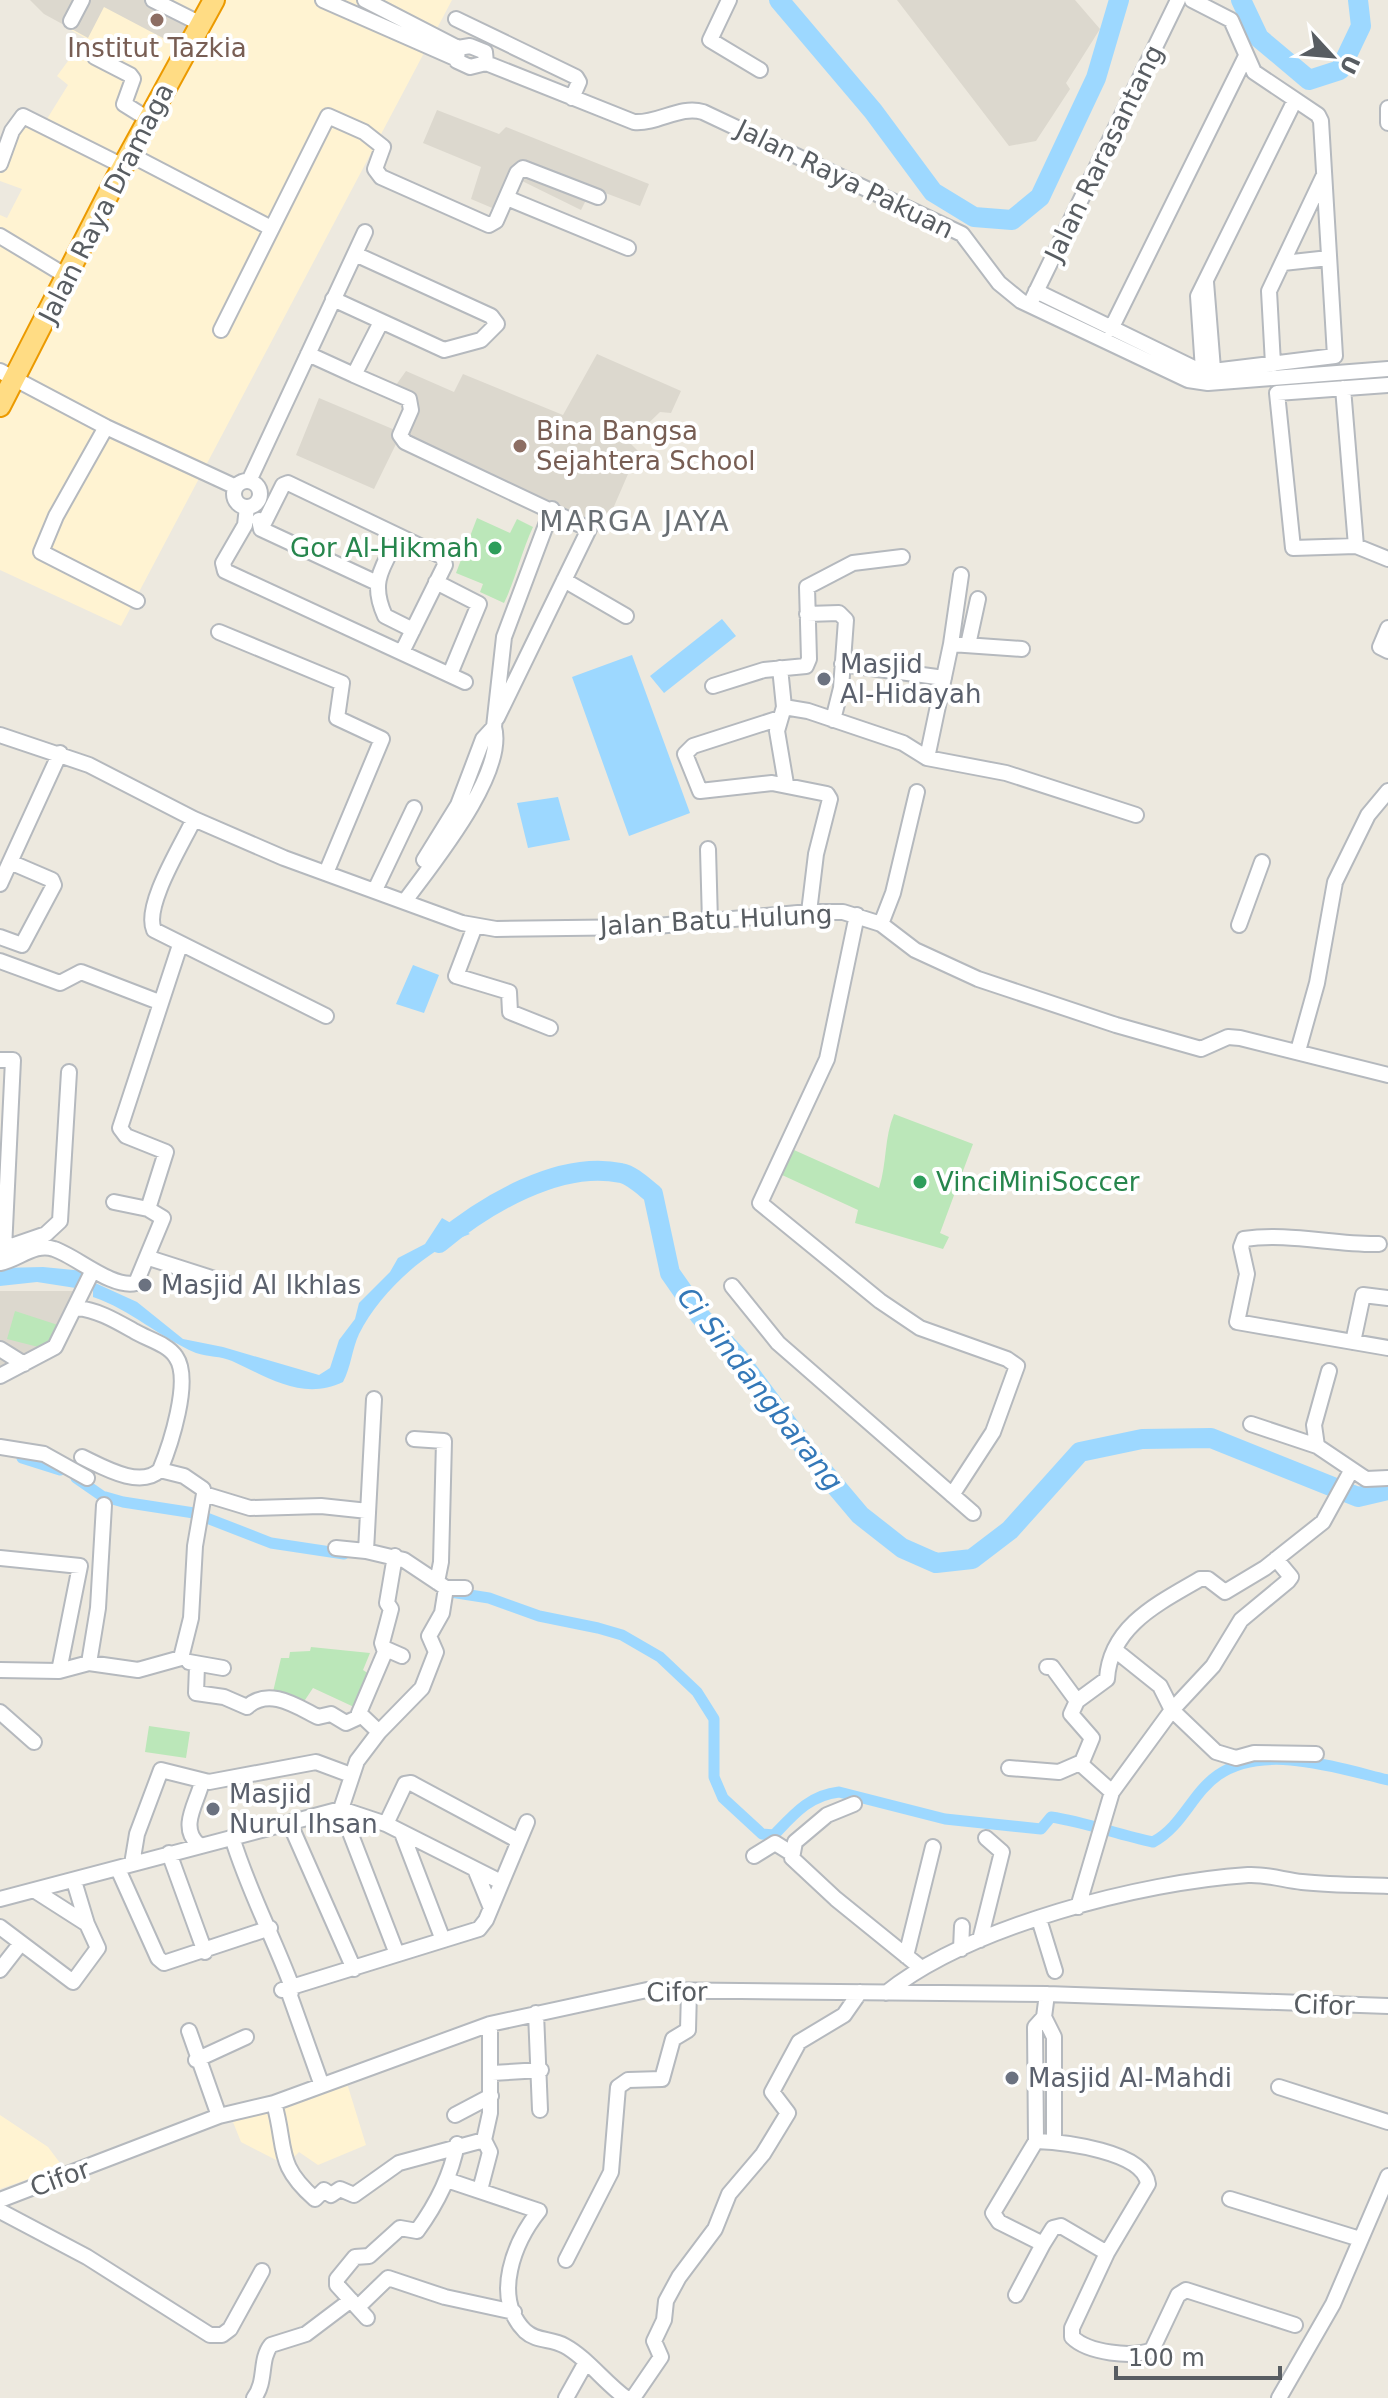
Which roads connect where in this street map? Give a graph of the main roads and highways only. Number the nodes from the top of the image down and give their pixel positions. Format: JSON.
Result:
{"nodes":[{"id":1,"x":214,"y":0,"type":"edge"},
{"id":2,"x":8,"y":375,"type":"edge"},
{"id":3,"x":0,"y":406,"type":"edge"}],
"edges":[{"from":1,"to":2,"type":"highway","name":"Jalan Raya Dramaga"},
{"from":2,"to":3,"type":"highway","name":"Jalan Raya Dramaga"}]}
